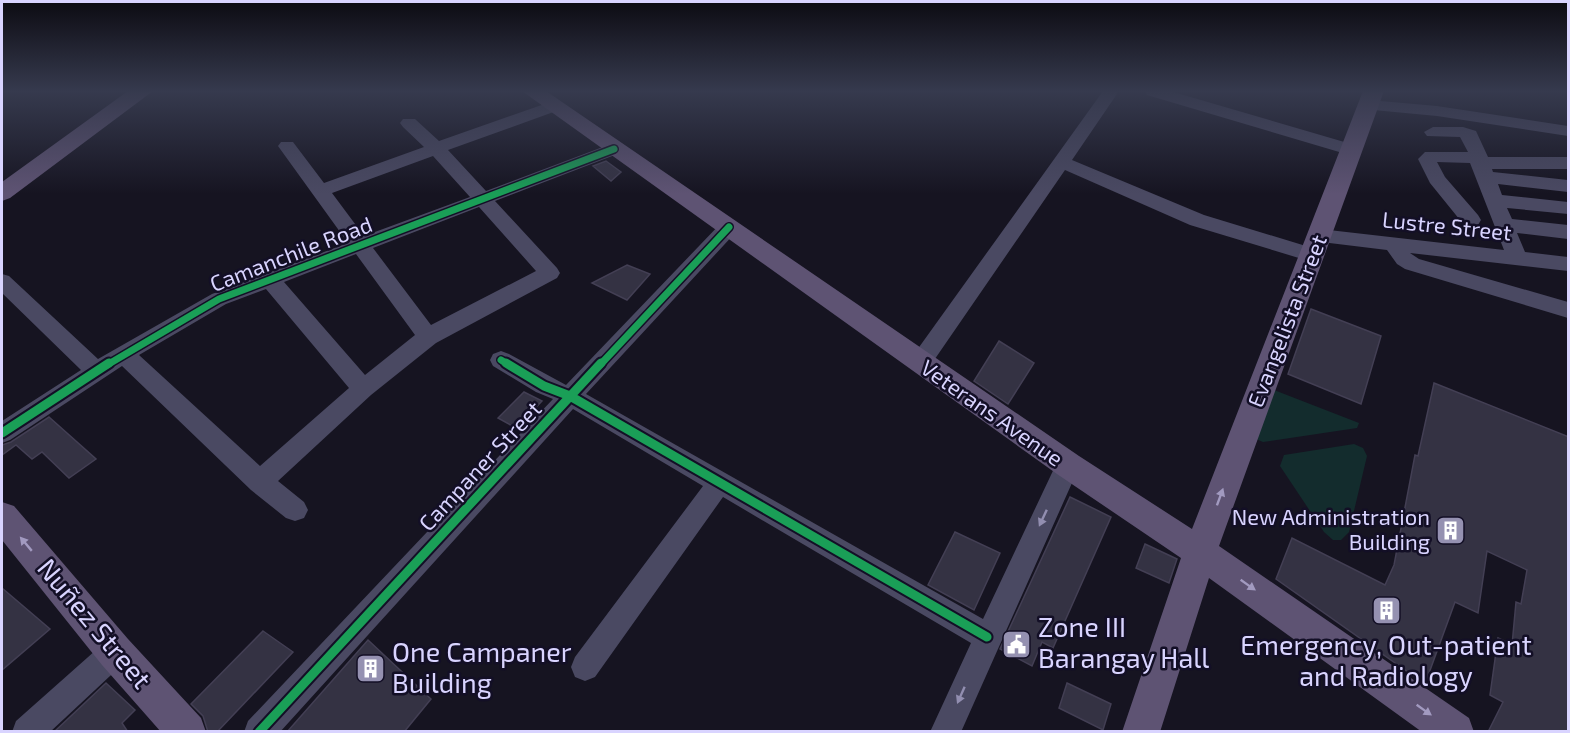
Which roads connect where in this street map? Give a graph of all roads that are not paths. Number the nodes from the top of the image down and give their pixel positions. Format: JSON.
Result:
{"nodes":[{"id":1,"x":95,"y":125,"type":"edge"},
{"id":2,"x":411,"y":125,"type":"edge"},
{"id":3,"x":486,"y":125,"type":"edge"},
{"id":4,"x":580,"y":125,"type":"edge"},
{"id":5,"x":1087,"y":125,"type":"edge"},
{"id":6,"x":1268,"y":125,"type":"edge"},
{"id":7,"x":1361,"y":125,"type":"edge"},
{"id":8,"x":1531,"y":125,"type":"edge"},
{"id":9,"x":1569,"y":131,"type":"edge"},
{"id":10,"x":1433,"y":132,"type":"dead end"},
{"id":11,"x":287,"y":146,"type":"dead end"},
{"id":12,"x":437,"y":149,"type":"junction"},
{"id":13,"x":614,"y":149,"type":"junction"},
{"id":14,"x":1352,"y":150,"type":"junction"},
{"id":15,"x":1061,"y":162,"type":"junction"},
{"id":16,"x":1569,"y":163,"type":"edge"},
{"id":17,"x":1481,"y":166,"type":"junction"},
{"id":18,"x":1569,"y":186,"type":"edge"},
{"id":19,"x":320,"y":191,"type":"junction"},
{"id":20,"x":2,"y":193,"type":"edge"},
{"id":21,"x":483,"y":199,"type":"junction"},
{"id":22,"x":1495,"y":200,"type":"junction"},
{"id":23,"x":1569,"y":208,"type":"edge"},
{"id":24,"x":1471,"y":220,"type":"dead end"},
{"id":25,"x":1505,"y":225,"type":"junction"},
{"id":26,"x":729,"y":227,"type":"junction"},
{"id":27,"x":1569,"y":232,"type":"edge"},
{"id":28,"x":362,"y":245,"type":"junction"},
{"id":29,"x":1316,"y":245,"type":"junction"},
{"id":30,"x":1394,"y":246,"type":"junction"},
{"id":31,"x":1517,"y":258,"type":"junction"},
{"id":32,"x":1569,"y":264,"type":"edge"},
{"id":33,"x":270,"y":280,"type":"junction"},
{"id":34,"x":2,"y":281,"type":"edge"},
{"id":35,"x":1569,"y":310,"type":"edge"},
{"id":36,"x":428,"y":337,"type":"junction"},
{"id":37,"x":123,"y":354,"type":"junction"},
{"id":38,"x":501,"y":360,"type":"dead end"},
{"id":39,"x":920,"y":363,"type":"junction"},
{"id":40,"x":97,"y":371,"type":"junction"},
{"id":41,"x":363,"y":389,"type":"junction"},
{"id":42,"x":570,"y":396,"type":"junction"},
{"id":43,"x":2,"y":433,"type":"edge"},
{"id":44,"x":1068,"y":465,"type":"junction"},
{"id":45,"x":260,"y":482,"type":"junction"},
{"id":46,"x":720,"y":482,"type":"junction"},
{"id":47,"x":295,"y":510,"type":"dead end"},
{"id":48,"x":2,"y":516,"type":"edge"},
{"id":49,"x":1200,"y":552,"type":"junction"},
{"id":50,"x":987,"y":637,"type":"junction"},
{"id":51,"x":115,"y":652,"type":"junction"},
{"id":52,"x":585,"y":667,"type":"dead end"},
{"id":53,"x":27,"y":732,"type":"edge"},
{"id":54,"x":187,"y":732,"type":"edge"},
{"id":55,"x":259,"y":732,"type":"edge"},
{"id":56,"x":945,"y":732,"type":"edge"},
{"id":57,"x":1141,"y":732,"type":"edge"},
{"id":58,"x":1455,"y":732,"type":"edge"}],
"edges":[{"from":1,"to":20,"type":"main road"},
{"from":2,"to":12,"type":"street"},
{"from":3,"to":12,"type":"street"},
{"from":4,"to":13,"type":"main road","name":"Veterans Avenue"},
{"from":5,"to":15,"type":"street"},
{"from":6,"to":14,"type":"street"},
{"from":7,"to":14,"type":"main road","name":"Evangelista Street"},
{"from":8,"to":9,"type":"street"},
{"from":10,"to":17,"type":"street"},
{"from":11,"to":19,"type":"street"},
{"from":12,"to":19,"type":"street"},
{"from":12,"to":21,"type":"street"},
{"from":13,"to":21,"type":"street","name":"Camanchile Road"},
{"from":13,"to":26,"type":"main road","name":"Veterans Avenue"},
{"from":14,"to":29,"type":"main road","name":"Evangelista Street"},
{"from":15,"to":29,"type":"street","name":"Lustre Street"},
{"from":15,"to":39,"type":"street"},
{"from":16,"to":17,"type":"street"},
{"from":17,"to":18,"type":"street"},
{"from":17,"to":22,"type":"street"},
{"from":17,"to":24,"type":"street"},
{"from":19,"to":28,"type":"street"},
{"from":21,"to":28,"type":"street","name":"Camanchile Road"},
{"from":21,"to":36,"type":"street"},
{"from":22,"to":23,"type":"street"},
{"from":22,"to":25,"type":"street"},
{"from":25,"to":27,"type":"street"},
{"from":25,"to":31,"type":"street"},
{"from":26,"to":39,"type":"main road","name":"Veterans Avenue"},
{"from":26,"to":42,"type":"street","name":"Campaner Street"},
{"from":28,"to":33,"type":"street","name":"Camanchile Road"},
{"from":28,"to":36,"type":"street"},
{"from":29,"to":30,"type":"street","name":"Lustre Street"},
{"from":49,"to":29,"type":"main road","name":"Evangelista Street","one_way":true},
{"from":30,"to":31,"type":"street","name":"Lustre Street"},
{"from":30,"to":35,"type":"street"},
{"from":31,"to":32,"type":"street","name":"Lustre Street"},
{"from":33,"to":37,"type":"street","name":"Camanchile Road"},
{"from":33,"to":41,"type":"street"},
{"from":34,"to":40,"type":"street"},
{"from":36,"to":41,"type":"street"},
{"from":37,"to":40,"type":"street","name":"Camanchile Road"},
{"from":37,"to":45,"type":"street"},
{"from":38,"to":42,"type":"street"},
{"from":39,"to":44,"type":"main road","name":"Veterans Avenue"},
{"from":40,"to":43,"type":"street","name":"Camanchile Road"},
{"from":41,"to":45,"type":"street"},
{"from":42,"to":46,"type":"street"},
{"from":42,"to":55,"type":"street","name":"Campaner Street"},
{"from":44,"to":49,"type":"main road","name":"Veterans Avenue"},
{"from":44,"to":50,"type":"street","one_way":true},
{"from":45,"to":47,"type":"street"},
{"from":46,"to":50,"type":"street"},
{"from":46,"to":52,"type":"street"},
{"from":51,"to":48,"type":"main road","name":"Nuñez Street","one_way":true},
{"from":49,"to":57,"type":"main road","name":"Evangelista Street"},
{"from":49,"to":58,"type":"main road","name":"Veterans Avenue","one_way":true},
{"from":50,"to":56,"type":"street","one_way":true},
{"from":51,"to":53,"type":"street"},
{"from":51,"to":54,"type":"main road","name":"Nuñez Street"}]}
